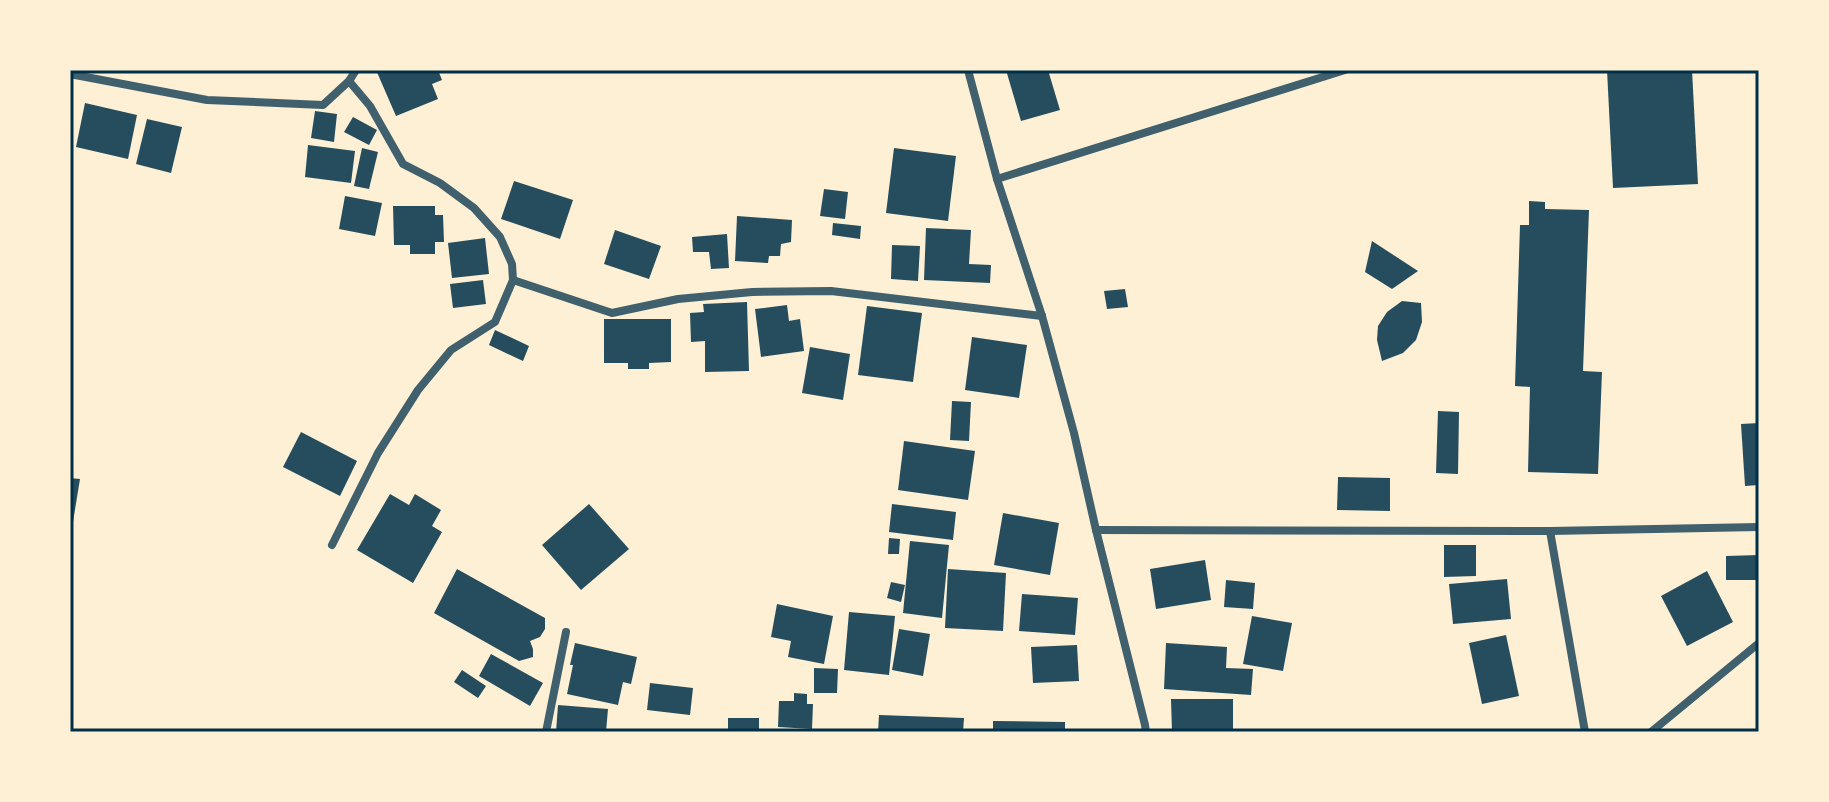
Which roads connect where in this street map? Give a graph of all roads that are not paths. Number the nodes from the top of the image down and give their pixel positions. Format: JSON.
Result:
{"nodes":[{"id":1,"x":356,"y":70,"type":"edge"},
{"id":2,"x":968,"y":70,"type":"edge"},
{"id":3,"x":1345,"y":70,"type":"edge"},
{"id":4,"x":70,"y":74,"type":"edge"},
{"id":5,"x":349,"y":81,"type":"junction"},
{"id":6,"x":997,"y":179,"type":"junction"},
{"id":7,"x":513,"y":280,"type":"junction"},
{"id":8,"x":1042,"y":316,"type":"junction"},
{"id":9,"x":1759,"y":527,"type":"edge"},
{"id":10,"x":1096,"y":530,"type":"junction"},
{"id":11,"x":1550,"y":531,"type":"junction"},
{"id":12,"x":332,"y":545,"type":"dead end"},
{"id":13,"x":566,"y":632,"type":"dead end"},
{"id":14,"x":1759,"y":643,"type":"edge"},
{"id":15,"x":546,"y":732,"type":"edge"},
{"id":16,"x":1146,"y":732,"type":"edge"},
{"id":17,"x":1585,"y":732,"type":"edge"},
{"id":18,"x":1651,"y":732,"type":"edge"}],
"edges":[{"from":1,"to":5,"type":"street"},
{"from":2,"to":6,"type":"street"},
{"from":3,"to":6,"type":"street"},
{"from":4,"to":5,"type":"street"},
{"from":5,"to":7,"type":"street"},
{"from":6,"to":8,"type":"street"},
{"from":7,"to":8,"type":"street"},
{"from":7,"to":12,"type":"street"},
{"from":8,"to":10,"type":"street"},
{"from":9,"to":11,"type":"street"},
{"from":10,"to":11,"type":"street"},
{"from":10,"to":16,"type":"street"},
{"from":11,"to":17,"type":"street"},
{"from":13,"to":15,"type":"street"},
{"from":14,"to":18,"type":"street"}]}
